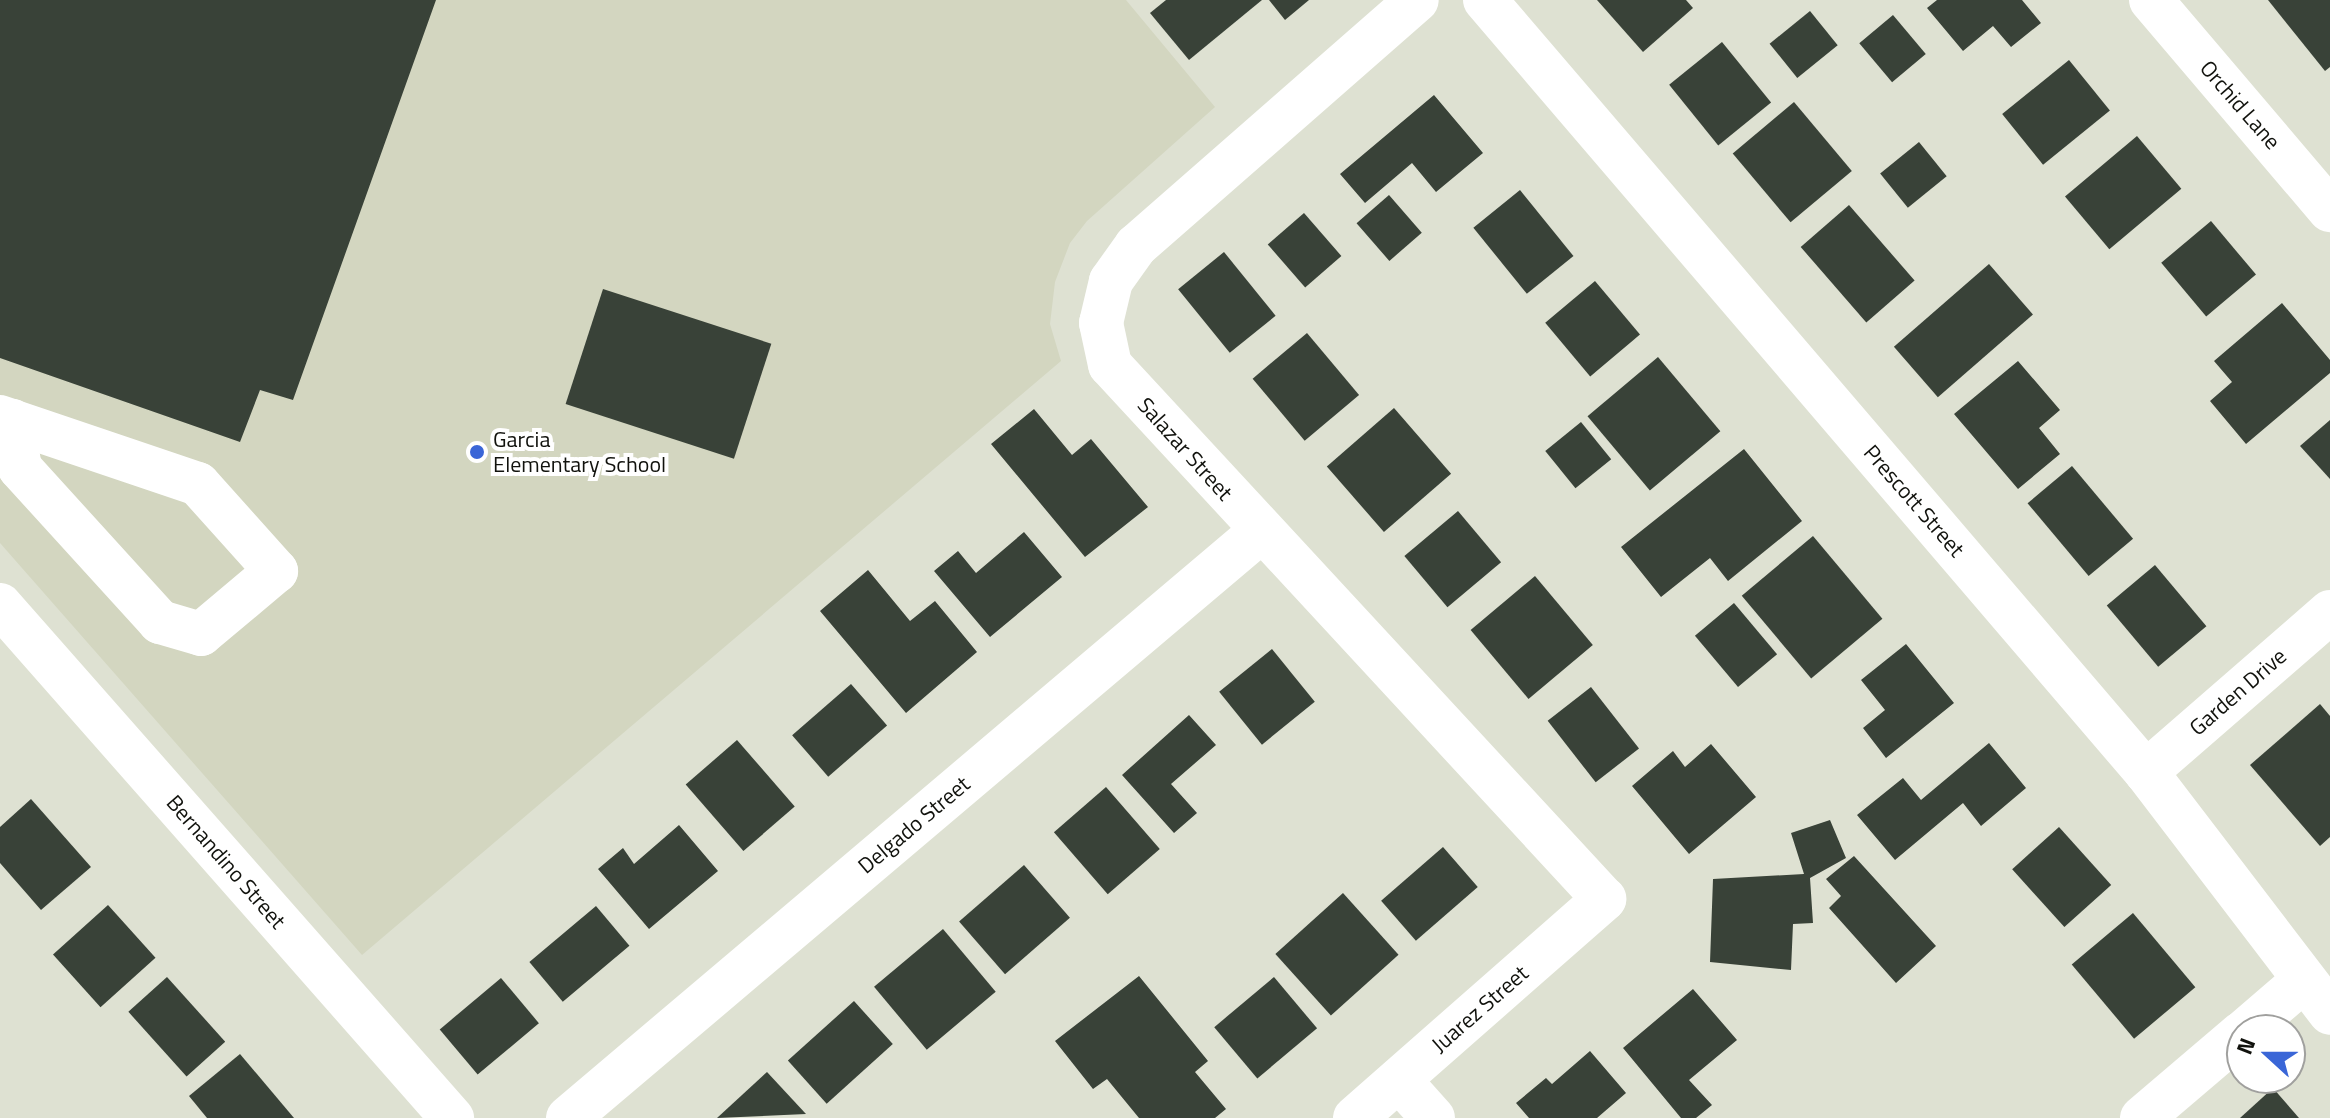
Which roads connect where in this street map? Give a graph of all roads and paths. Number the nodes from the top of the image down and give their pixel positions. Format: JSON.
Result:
{"nodes":[{"id":1,"x":1417,"y":0,"type":"edge"},
{"id":2,"x":1485,"y":0,"type":"edge"},
{"id":3,"x":2151,"y":0,"type":"edge"},
{"id":4,"x":2330,"y":210,"type":"edge"},
{"id":5,"x":6,"y":419,"type":"edge"},
{"id":6,"x":1260,"y":532,"type":"junction"},
{"id":7,"x":0,"y":605,"type":"edge"},
{"id":8,"x":2330,"y":612,"type":"edge"},
{"id":9,"x":2146,"y":772,"type":"junction"},
{"id":10,"x":1604,"y":899,"type":"joint"},
{"id":11,"x":2316,"y":997,"type":"edge"},
{"id":12,"x":2281,"y":1014,"type":"edge"},
{"id":13,"x":2226,"y":1047,"type":"edge"},
{"id":14,"x":1399,"y":1080,"type":"junction"},
{"id":15,"x":452,"y":1118,"type":"edge"},
{"id":16,"x":568,"y":1118,"type":"edge"},
{"id":17,"x":1355,"y":1118,"type":"edge"},
{"id":18,"x":1433,"y":1118,"type":"edge"},
{"id":19,"x":2142,"y":1118,"type":"edge"}],
"edges":[{"from":1,"to":6,"type":"street","name":"Salazar Street"},
{"from":2,"to":9,"type":"street","name":"Prescott Street"},
{"from":3,"to":4,"type":"street","name":"Orchid Lane"},
{"from":5,"to":5,"type":"street"},
{"from":6,"to":10,"type":"street","name":"Salazar Street"},
{"from":6,"to":16,"type":"street","name":"Delgado Street"},
{"from":7,"to":15,"type":"street","name":"Bernandino Street"},
{"from":8,"to":9,"type":"street","name":"Garden Drive"},
{"from":9,"to":11,"type":"street","name":"Prescott Street"},
{"from":10,"to":14,"type":"street","name":"Juarez Street"},
{"from":11,"to":12,"type":"street"},
{"from":13,"to":19,"type":"street"},
{"from":14,"to":17,"type":"street","name":"Juarez Street"},
{"from":14,"to":18,"type":"street"}]}
